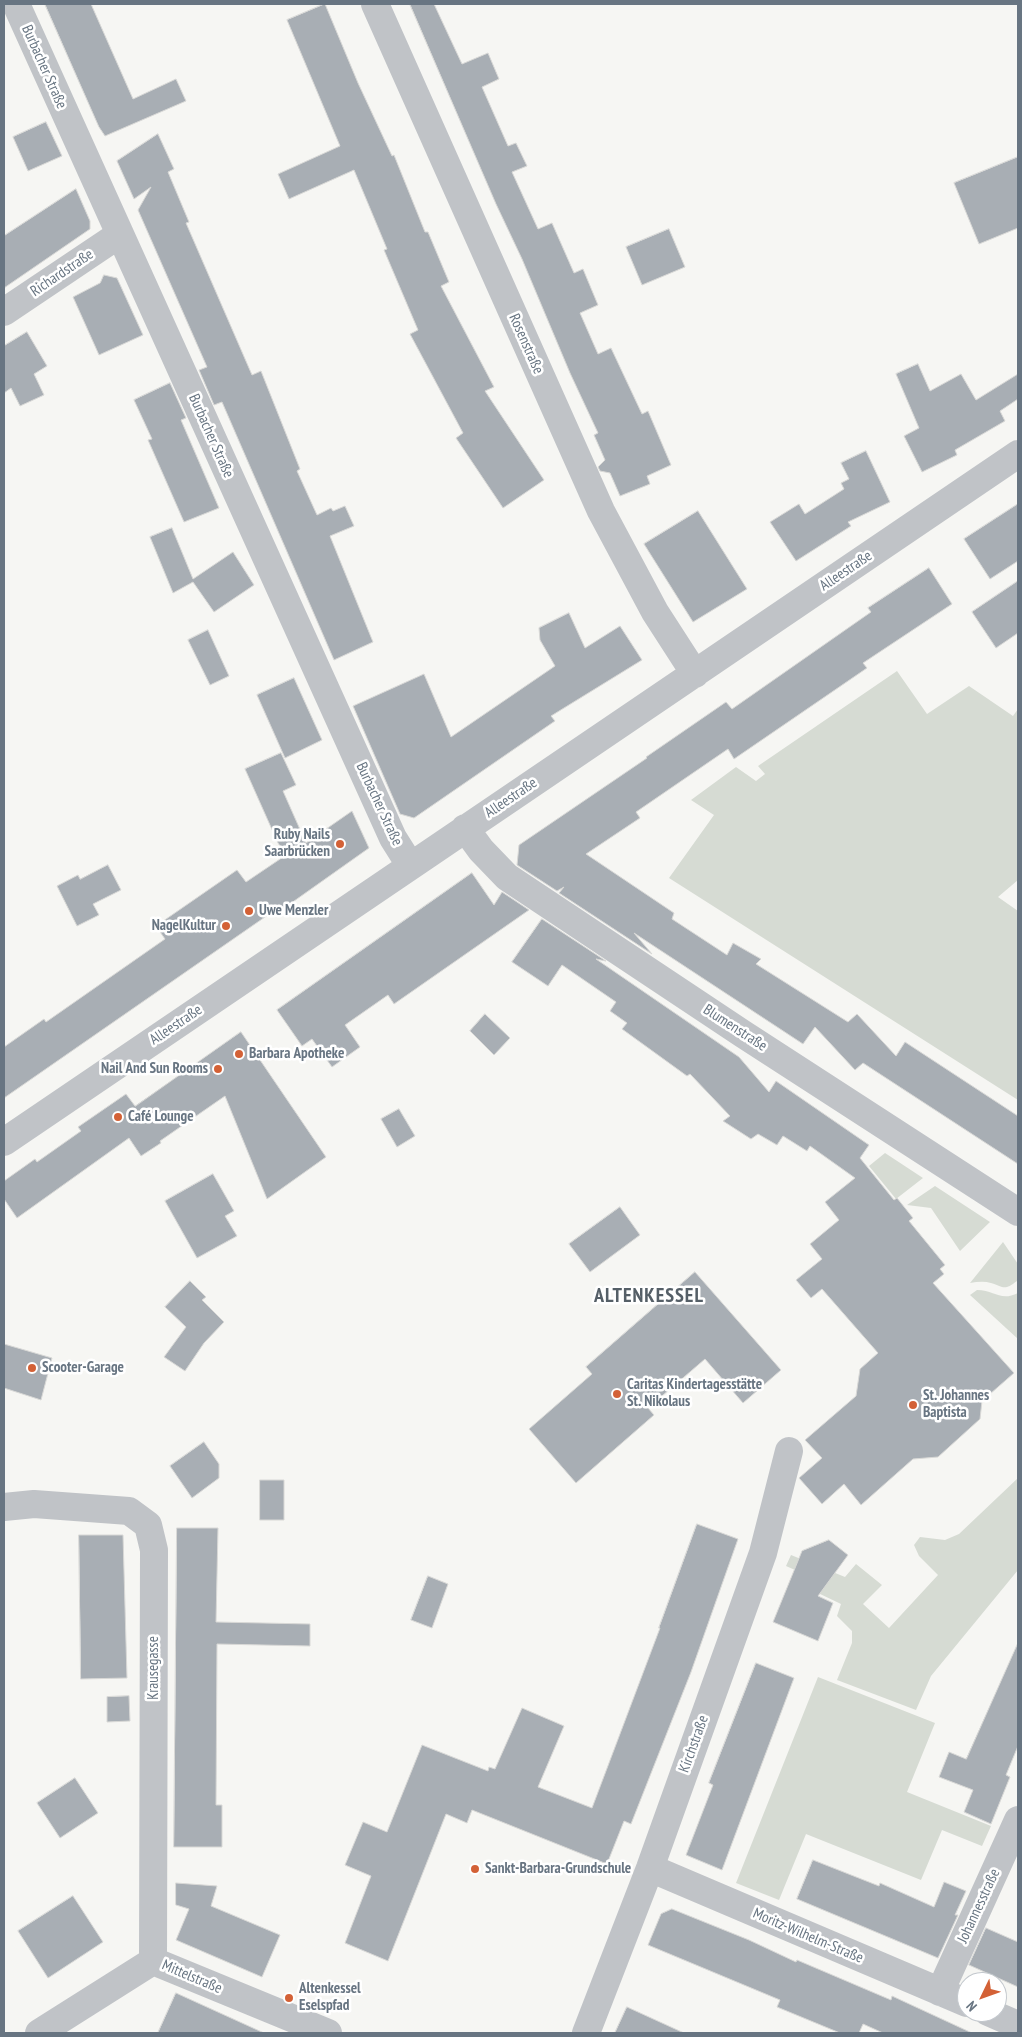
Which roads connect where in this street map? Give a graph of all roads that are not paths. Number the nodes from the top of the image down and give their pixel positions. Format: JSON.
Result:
{"nodes":[{"id":1,"x":16,"y":4,"type":"edge"},
{"id":2,"x":375,"y":4,"type":"edge"},
{"id":3,"x":120,"y":234,"type":"junction"},
{"id":4,"x":4,"y":312,"type":"edge"},
{"id":5,"x":1018,"y":454,"type":"edge"},
{"id":6,"x":695,"y":674,"type":"junction"},
{"id":7,"x":465,"y":828,"type":"junction"},
{"id":8,"x":410,"y":866,"type":"junction"},
{"id":9,"x":4,"y":1142,"type":"edge"},
{"id":10,"x":1018,"y":1212,"type":"edge"},
{"id":11,"x":789,"y":1451,"type":"dead end"},
{"id":12,"x":4,"y":1507,"type":"edge"},
{"id":13,"x":1018,"y":1820,"type":"edge"},
{"id":14,"x":650,"y":1868,"type":"junction"},
{"id":15,"x":154,"y":1961,"type":"junction"},
{"id":16,"x":940,"y":1992,"type":"junction"},
{"id":17,"x":957,"y":1999,"type":"edge"},
{"id":18,"x":39,"y":2033,"type":"edge"},
{"id":19,"x":328,"y":2033,"type":"edge"},
{"id":20,"x":586,"y":2033,"type":"edge"}],
"edges":[{"from":1,"to":3,"type":"street","name":"Burbacher Straße"},
{"from":2,"to":6,"type":"street","name":"Rosenstraße"},
{"from":3,"to":4,"type":"street","name":"Richardstraße"},
{"from":3,"to":8,"type":"street","name":"Burbacher Straße"},
{"from":5,"to":6,"type":"street","name":"Alleestraße"},
{"from":6,"to":7,"type":"street","name":"Alleestraße"},
{"from":7,"to":8,"type":"street","name":"Alleestraße"},
{"from":7,"to":10,"type":"street","name":"Blumenstraße"},
{"from":8,"to":9,"type":"street","name":"Alleestraße"},
{"from":11,"to":14,"type":"street","name":"Kirchstraße"},
{"from":12,"to":15,"type":"street","name":"Krausegasse"},
{"from":13,"to":16,"type":"street","name":"Johannesstraße"},
{"from":14,"to":16,"type":"street","name":"Moritz-Wilhelm-Straße"},
{"from":14,"to":20,"type":"street","name":"Kirchstraße"},
{"from":15,"to":18,"type":"street","name":"Mittelstraße"},
{"from":15,"to":19,"type":"street","name":"Mittelstraße"},
{"from":16,"to":17,"type":"street","name":"Moritz-Wilhelm-Straße"}]}
